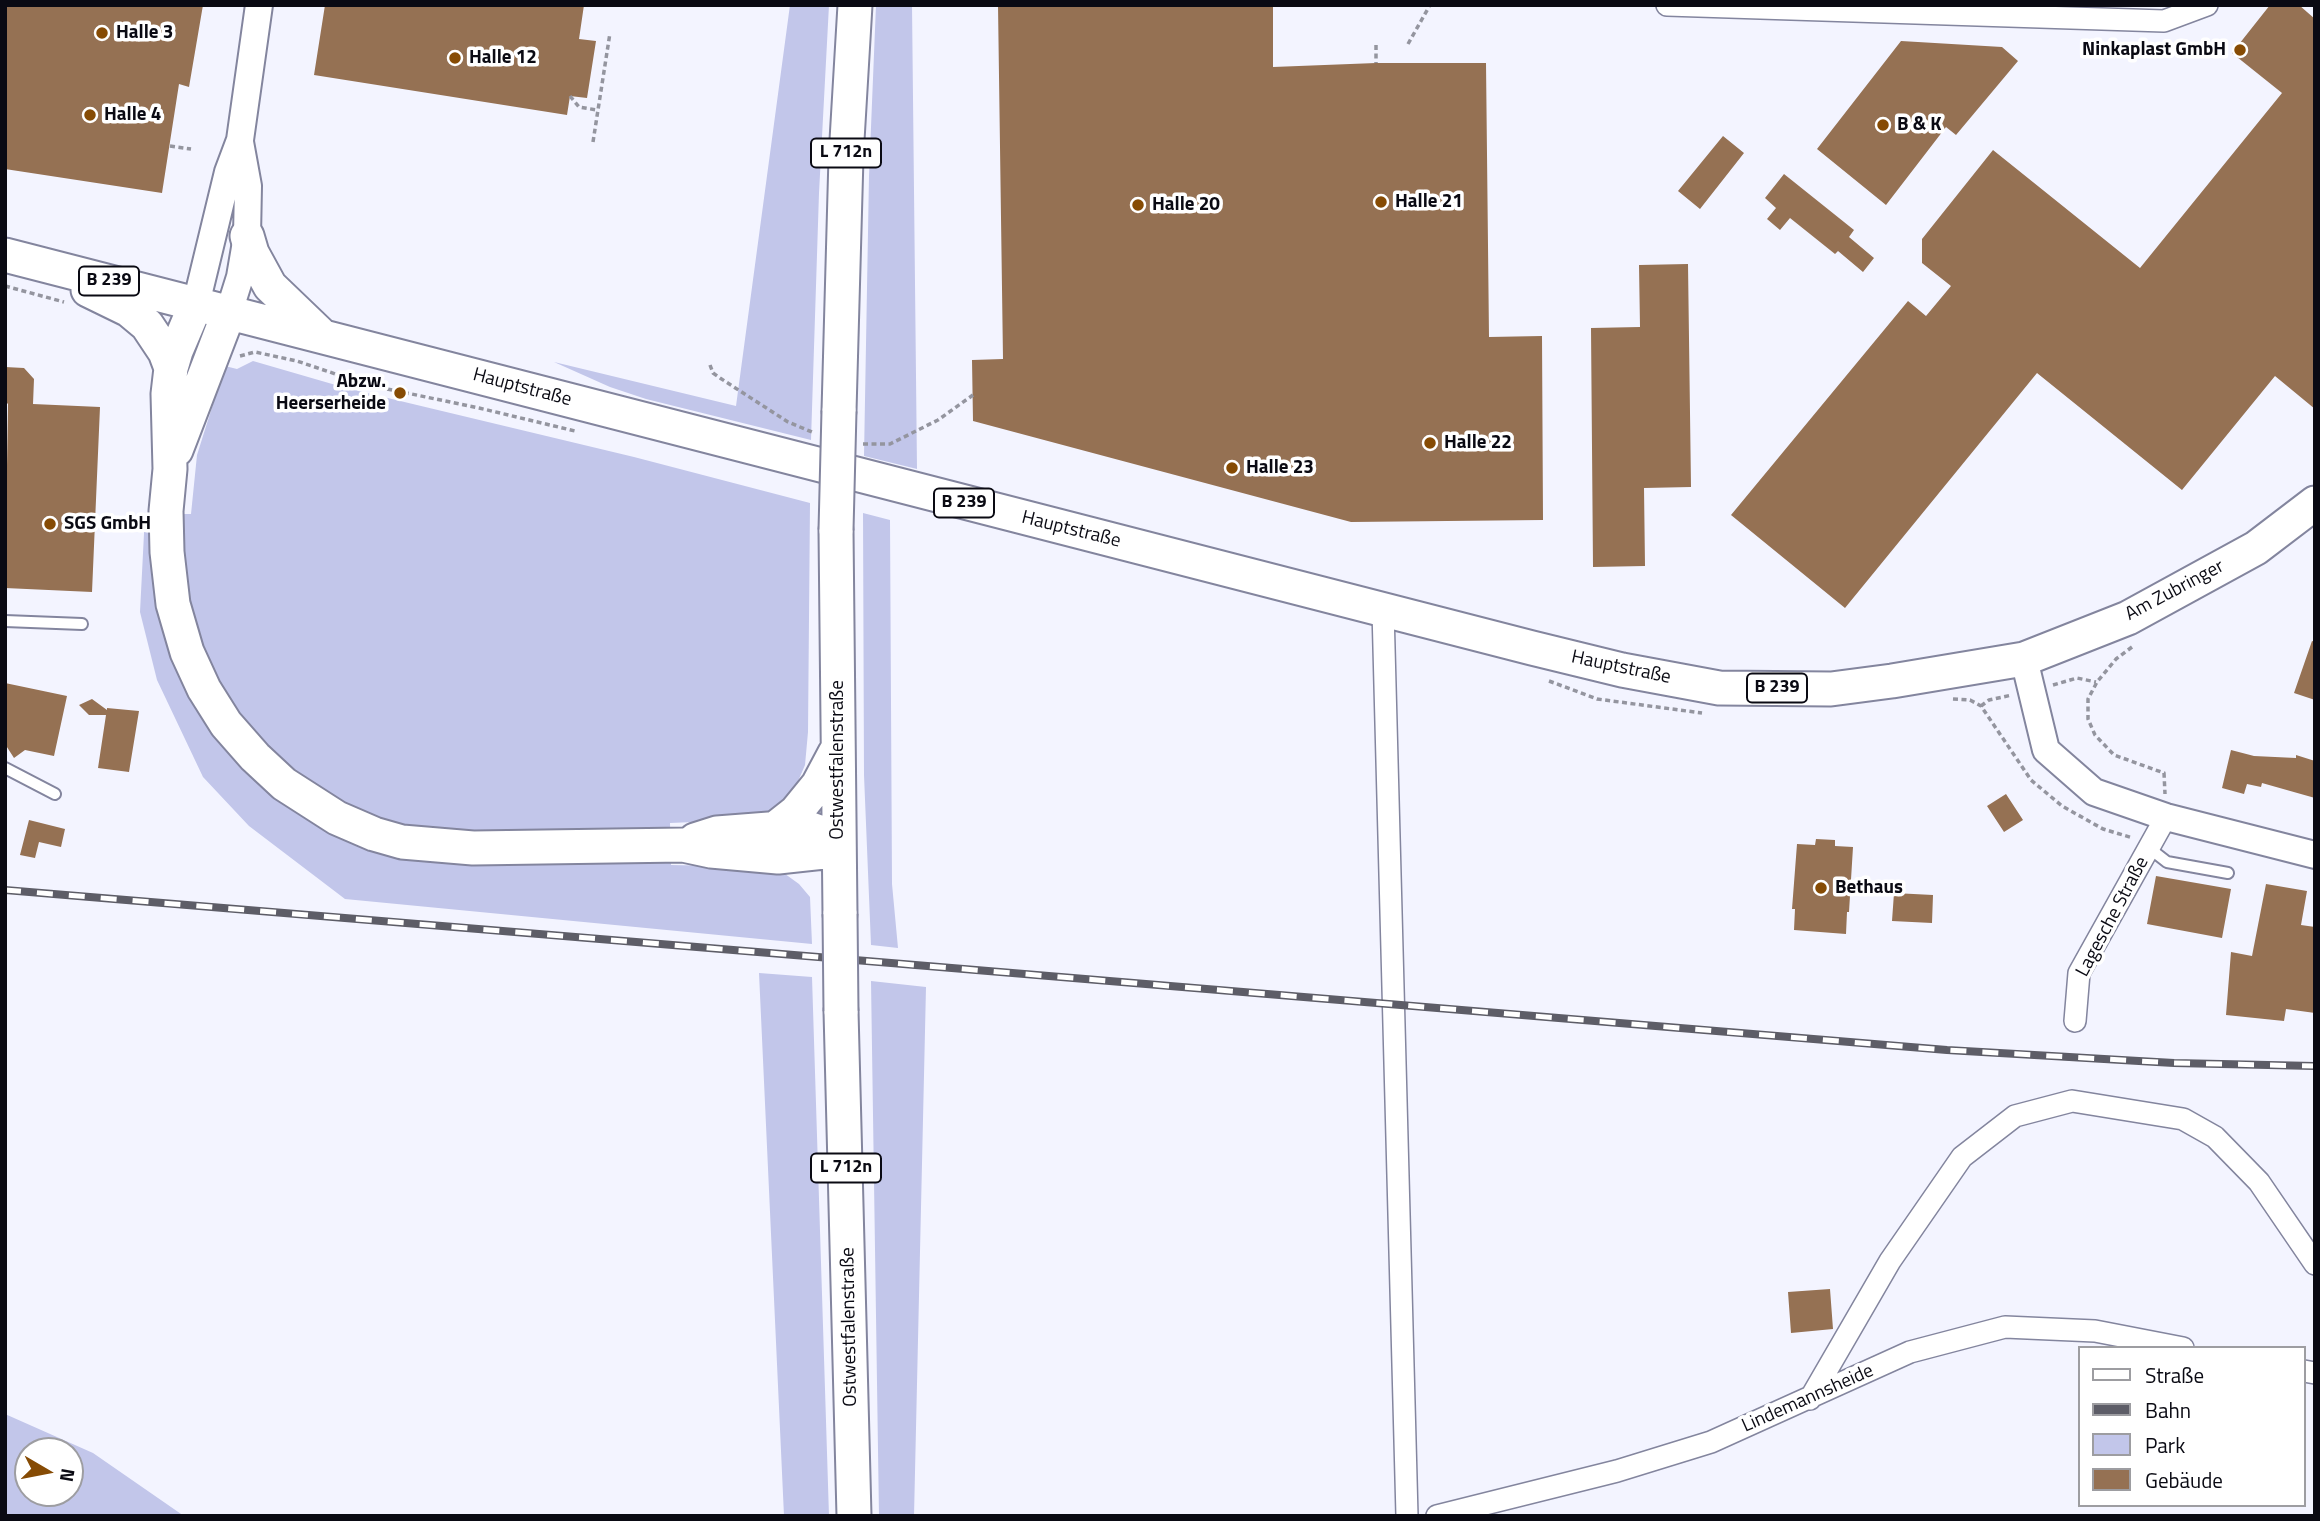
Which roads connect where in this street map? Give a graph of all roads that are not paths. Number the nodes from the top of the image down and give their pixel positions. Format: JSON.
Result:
{"nodes":[{"id":1,"x":259,"y":5,"type":"edge"},
{"id":2,"x":855,"y":5,"type":"edge"},
{"id":3,"x":1667,"y":5,"type":"edge"},
{"id":4,"x":2207,"y":5,"type":"edge"},
{"id":5,"x":240,"y":140,"type":"junction"},
{"id":6,"x":247,"y":236,"type":"junction"},
{"id":7,"x":14,"y":257,"type":"edge"},
{"id":8,"x":196,"y":304,"type":"junction"},
{"id":9,"x":229,"y":312,"type":"junction"},
{"id":10,"x":321,"y":335,"type":"junction"},
{"id":11,"x":171,"y":368,"type":"junction"},
{"id":12,"x":170,"y":469,"type":"junction"},
{"id":13,"x":2315,"y":503,"type":"edge"},
{"id":14,"x":1383,"y":610,"type":"junction"},
{"id":15,"x":5,"y":621,"type":"edge"},
{"id":16,"x":82,"y":624,"type":"dead end"},
{"id":17,"x":2024,"y":659,"type":"junction"},
{"id":18,"x":837,"y":750,"type":"junction"},
{"id":19,"x":5,"y":768,"type":"edge"},
{"id":20,"x":55,"y":794,"type":"dead end"},
{"id":21,"x":2166,"y":817,"type":"junction"},
{"id":22,"x":778,"y":842,"type":"junction"},
{"id":23,"x":838,"y":844,"type":"junction"},
{"id":24,"x":2150,"y":848,"type":"junction"},
{"id":25,"x":2315,"y":855,"type":"edge"},
{"id":26,"x":2228,"y":873,"type":"dead end"},
{"id":27,"x":840,"y":914,"type":"junction"},
{"id":28,"x":2075,"y":1021,"type":"dead end"},
{"id":29,"x":2315,"y":1264,"type":"edge"},
{"id":30,"x":2173,"y":1346,"type":"edge"},
{"id":31,"x":1810,"y":1399,"type":"junction"},
{"id":32,"x":854,"y":1516,"type":"edge"},
{"id":33,"x":1407,"y":1516,"type":"edge"},
{"id":34,"x":1437,"y":1516,"type":"edge"}],
"edges":[{"from":1,"to":5,"type":"street"},
{"from":2,"to":18,"type":"main road","name":"Ostwestfalenstraße","number":"L 712n","bridge":true},
{"from":3,"to":4,"type":"street"},
{"from":5,"to":6,"type":"street"},
{"from":5,"to":8,"type":"street"},
{"from":6,"to":9,"type":"street"},
{"from":6,"to":10,"type":"main road"},
{"from":7,"to":8,"type":"main road","name":"Hauptstraße","number":"B 239"},
{"from":7,"to":11,"type":"main road"},
{"from":8,"to":9,"type":"main road","name":"Hauptstraße","number":"B 239"},
{"from":8,"to":11,"type":"main road"},
{"from":9,"to":10,"type":"main road","name":"Hauptstraße","number":"B 239"},
{"from":9,"to":12,"type":"main road"},
{"from":10,"to":14,"type":"main road","name":"Hauptstraße","number":"B 239"},
{"from":11,"to":12,"type":"main road"},
{"from":12,"to":22,"type":"main road"},
{"from":13,"to":17,"type":"main road","name":"Am Zubringer","number":"B 239"},
{"from":14,"to":17,"type":"main road","name":"Hauptstraße","number":"B 239"},
{"from":14,"to":33,"type":"street"},
{"from":15,"to":16,"type":"lane"},
{"from":17,"to":21,"type":"street"},
{"from":18,"to":22,"type":"main road"},
{"from":18,"to":23,"type":"main road","name":"Ostwestfalenstraße","number":"L 712n"},
{"from":19,"to":20,"type":"lane"},
{"from":21,"to":24,"type":"street","name":"Lagesche Straße"},
{"from":21,"to":25,"type":"street"},
{"from":22,"to":23,"type":"main road"},
{"from":22,"to":27,"type":"main road"},
{"from":23,"to":27,"type":"main road","name":"Ostwestfalenstraße","number":"L 712n"},
{"from":24,"to":26,"type":"lane"},
{"from":24,"to":28,"type":"street","name":"Lagesche Straße"},
{"from":27,"to":32,"type":"main road","name":"Ostwestfalenstraße","number":"L 712n","bridge":true},
{"from":29,"to":31,"type":"street"},
{"from":30,"to":31,"type":"street","name":"Lindemannsheide"},
{"from":31,"to":34,"type":"street","name":"Lindemannsheide"}]}
